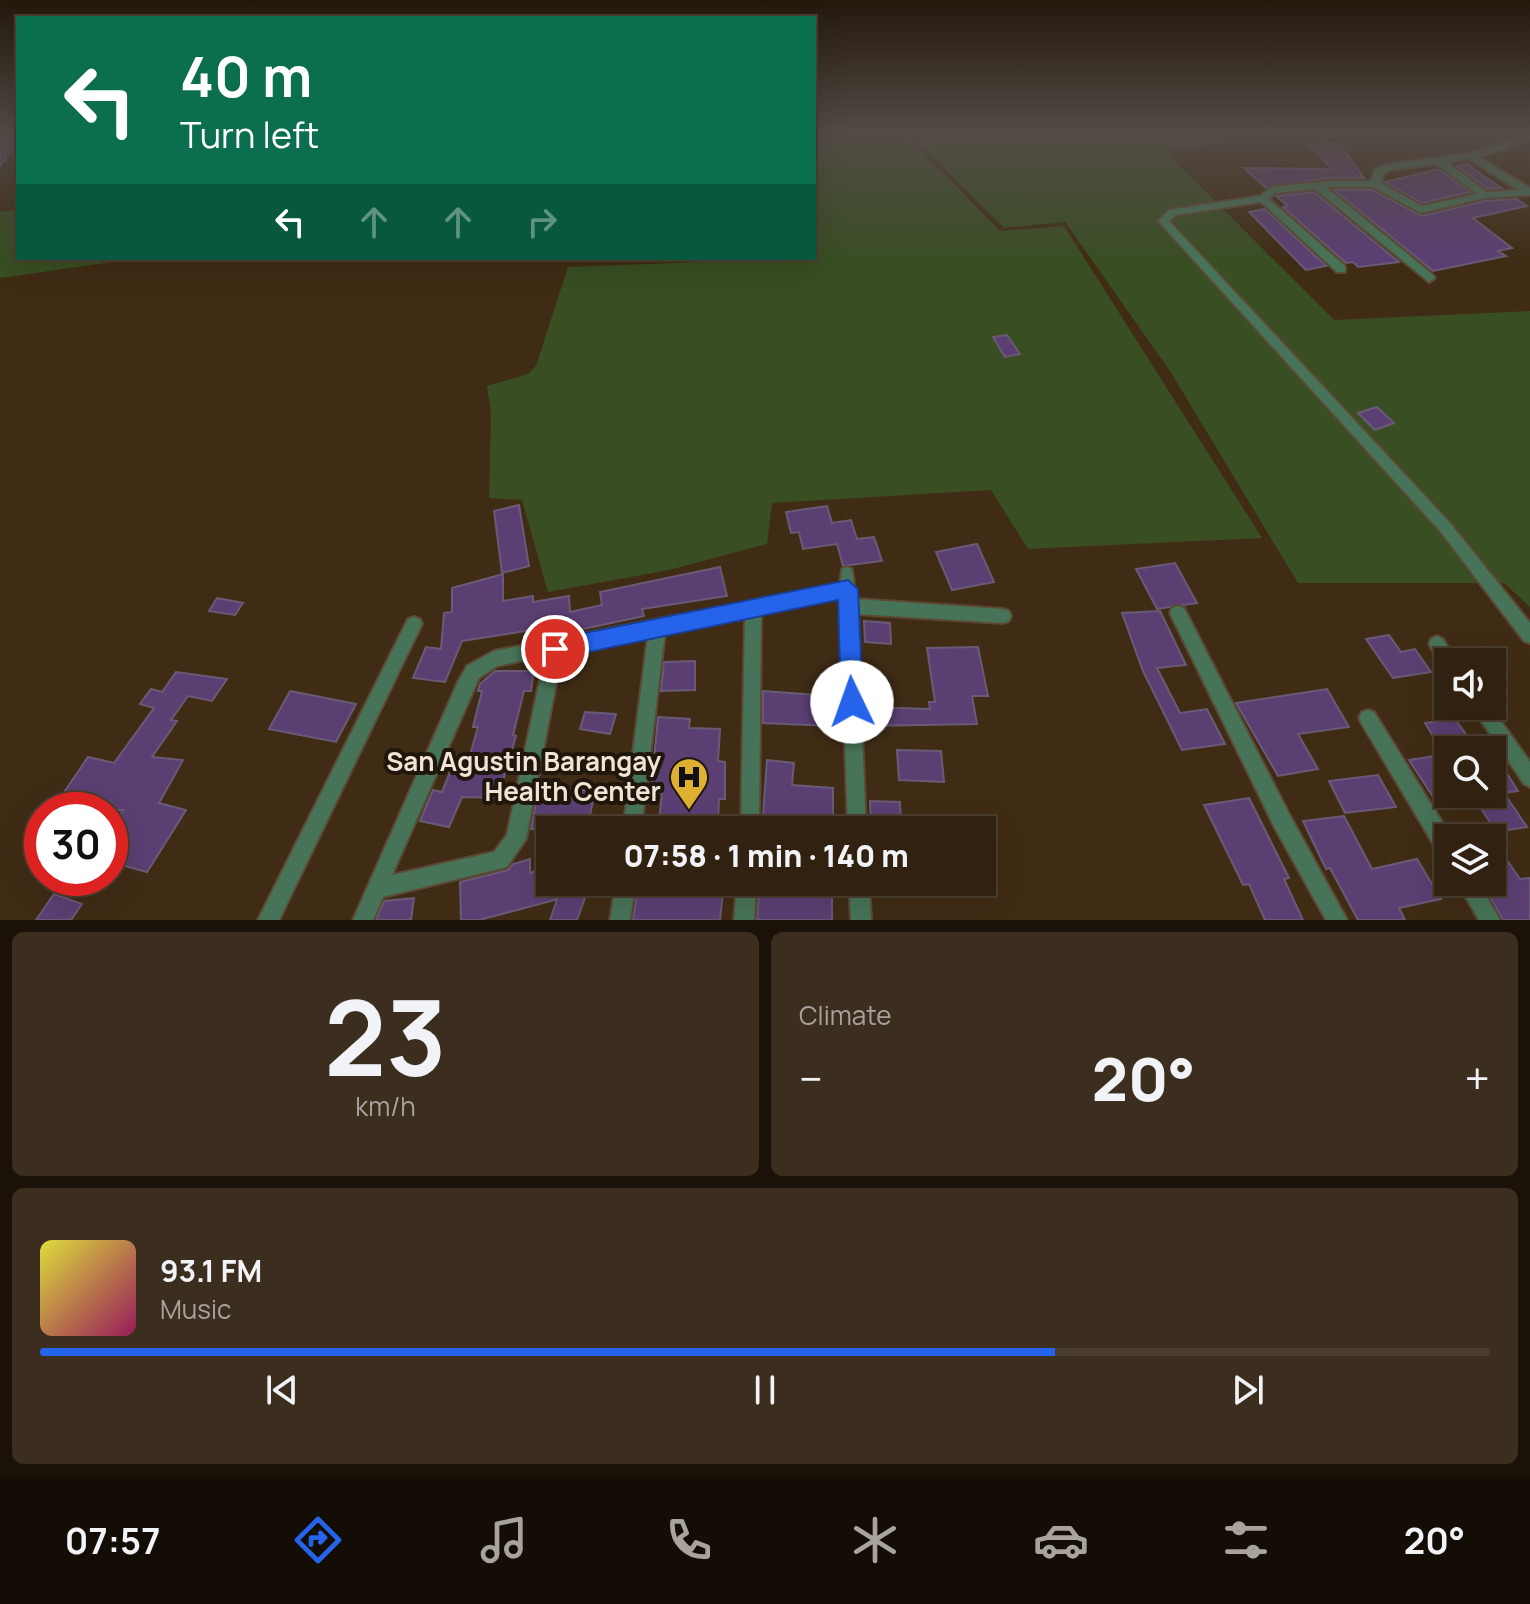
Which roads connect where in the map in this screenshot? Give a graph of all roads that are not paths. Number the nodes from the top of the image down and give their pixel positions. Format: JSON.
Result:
{"nodes":[{"id":1,"x":1379,"y":175,"type":"edge"},
{"id":2,"x":1457,"y":175,"type":"edge"},
{"id":3,"x":1502,"y":175,"type":"edge"},
{"id":4,"x":1375,"y":184,"type":"junction"},
{"id":5,"x":1317,"y":185,"type":"junction"},
{"id":6,"x":1530,"y":192,"type":"edge"},
{"id":7,"x":1485,"y":195,"type":"junction"},
{"id":8,"x":1263,"y":199,"type":"junction"},
{"id":9,"x":1341,"y":269,"type":"dead end"},
{"id":10,"x":1429,"y":278,"type":"dead end"},
{"id":11,"x":848,"y":590,"type":"junction"},
{"id":12,"x":753,"y":606,"type":"junction"},
{"id":13,"x":1178,"y":613,"type":"dead end"},
{"id":14,"x":1003,"y":616,"type":"dead end"},
{"id":15,"x":414,"y":624,"type":"dead end"},
{"id":16,"x":658,"y":625,"type":"junction"},
{"id":17,"x":1530,"y":636,"type":"edge"},
{"id":18,"x":1437,"y":644,"type":"dead end"},
{"id":19,"x":1440,"y":648,"type":"edge"},
{"id":20,"x":555,"y":649,"type":"junction"},
{"id":21,"x":1368,"y":718,"type":"dead end"},
{"id":22,"x":1490,"y":720,"type":"edge"},
{"id":23,"x":1530,"y":778,"type":"edge"},
{"id":24,"x":634,"y":816,"type":"edge"},
{"id":25,"x":750,"y":816,"type":"edge"},
{"id":26,"x":856,"y":816,"type":"edge"},
{"id":27,"x":1434,"y":827,"type":"edge"},
{"id":28,"x":376,"y":889,"type":"junction"},
{"id":29,"x":624,"y":896,"type":"edge"},
{"id":30,"x":746,"y":896,"type":"edge"},
{"id":31,"x":860,"y":896,"type":"edge"},
{"id":32,"x":1475,"y":896,"type":"edge"},
{"id":33,"x":268,"y":920,"type":"edge"},
{"id":34,"x":363,"y":920,"type":"edge"},
{"id":35,"x":620,"y":920,"type":"edge"},
{"id":36,"x":744,"y":920,"type":"edge"},
{"id":37,"x":861,"y":920,"type":"edge"},
{"id":38,"x":1337,"y":920,"type":"edge"},
{"id":39,"x":1490,"y":920,"type":"edge"}],
"edges":[{"from":1,"to":4,"type":"street"},
{"from":2,"to":7,"type":"street"},
{"from":3,"to":6,"type":"street"},
{"from":4,"to":5,"type":"street"},
{"from":4,"to":7,"type":"street"},
{"from":5,"to":8,"type":"street"},
{"from":5,"to":10,"type":"street"},
{"from":6,"to":7,"type":"street"},
{"from":8,"to":9,"type":"street"},
{"from":8,"to":17,"type":"street"},
{"from":11,"to":12,"type":"street"},
{"from":11,"to":14,"type":"street"},
{"from":11,"to":26,"type":"street"},
{"from":12,"to":16,"type":"street"},
{"from":12,"to":25,"type":"street"},
{"from":13,"to":38,"type":"street"},
{"from":15,"to":33,"type":"street"},
{"from":16,"to":20,"type":"street"},
{"from":16,"to":24,"type":"street"},
{"from":18,"to":19,"type":"street"},
{"from":20,"to":28,"type":"street"},
{"from":20,"to":28,"type":"street"},
{"from":21,"to":27,"type":"street"},
{"from":22,"to":23,"type":"street"},
{"from":28,"to":34,"type":"street"},
{"from":29,"to":35,"type":"street"},
{"from":30,"to":36,"type":"street"},
{"from":31,"to":37,"type":"street"},
{"from":32,"to":39,"type":"street"}]}
